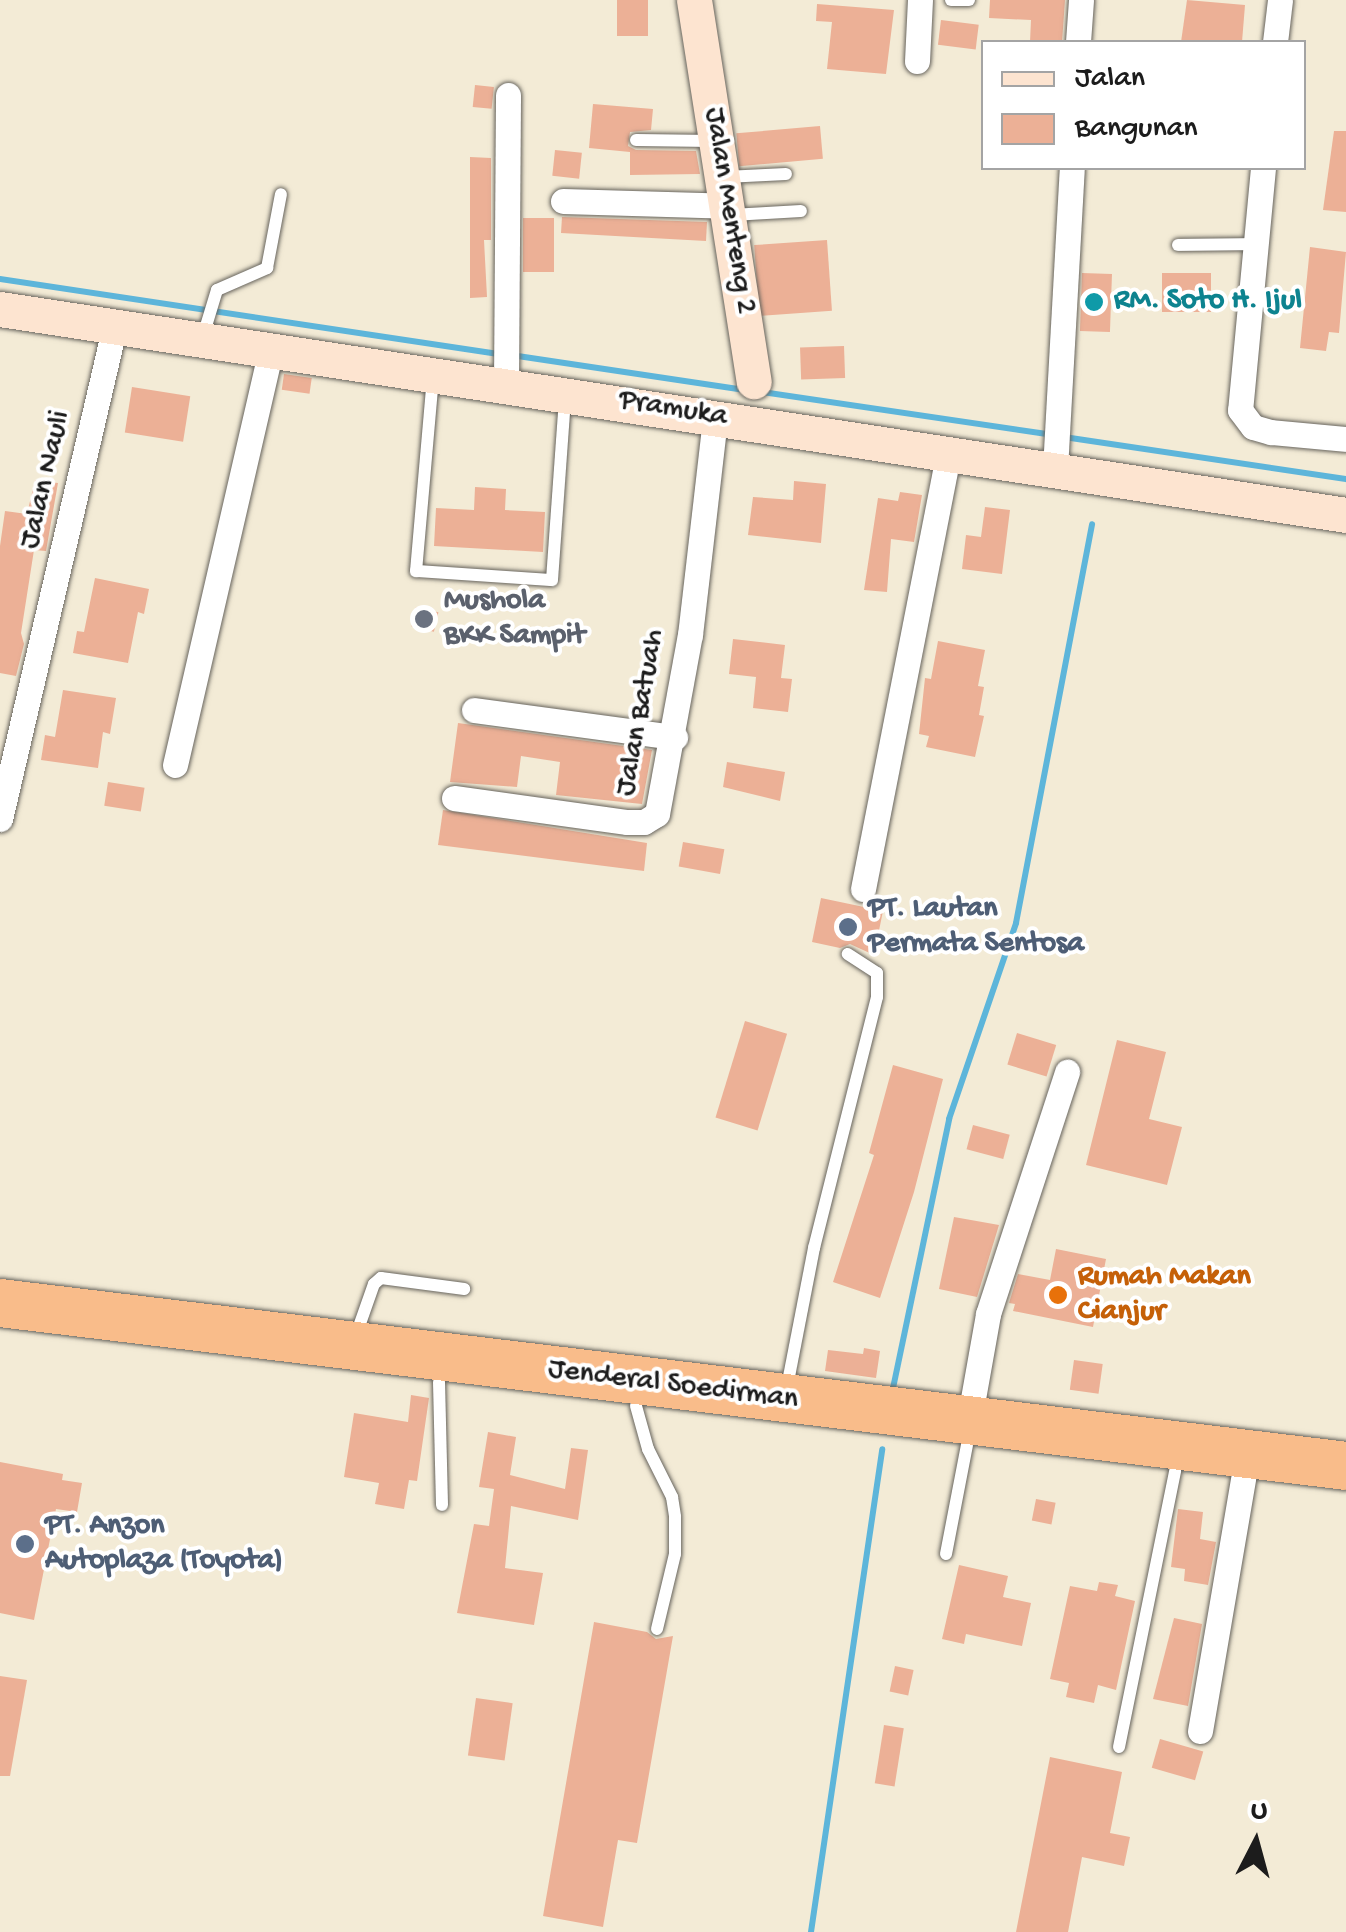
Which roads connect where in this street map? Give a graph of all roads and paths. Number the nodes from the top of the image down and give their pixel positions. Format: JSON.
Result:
{"nodes":[{"id":1,"x":694,"y":0,"type":"edge"},
{"id":2,"x":920,"y":0,"type":"edge"},
{"id":3,"x":950,"y":0,"type":"edge"},
{"id":4,"x":969,"y":0,"type":"edge"},
{"id":5,"x":1080,"y":0,"type":"edge"},
{"id":6,"x":1280,"y":0,"type":"edge"},
{"id":7,"x":1078,"y":40,"type":"edge"},
{"id":8,"x":1276,"y":40,"type":"edge"},
{"id":9,"x":916,"y":60,"type":"dead end"},
{"id":10,"x":508,"y":95,"type":"dead end"},
{"id":11,"x":636,"y":140,"type":"dead end"},
{"id":12,"x":716,"y":141,"type":"junction"},
{"id":13,"x":1072,"y":170,"type":"edge"},
{"id":14,"x":1263,"y":170,"type":"edge"},
{"id":15,"x":786,"y":174,"type":"dead end"},
{"id":16,"x":281,"y":194,"type":"dead end"},
{"id":17,"x":726,"y":199,"type":"junction"},
{"id":18,"x":563,"y":201,"type":"dead end"},
{"id":19,"x":802,"y":211,"type":"dead end"},
{"id":20,"x":1255,"y":244,"type":"junction"},
{"id":21,"x":1178,"y":245,"type":"dead end"},
{"id":22,"x":0,"y":309,"type":"edge"},
{"id":23,"x":114,"y":329,"type":"junction"},
{"id":24,"x":202,"y":343,"type":"junction"},
{"id":25,"x":270,"y":354,"type":"junction"},
{"id":26,"x":433,"y":375,"type":"junction"},
{"id":27,"x":506,"y":375,"type":"junction"},
{"id":28,"x":565,"y":393,"type":"junction"},
{"id":29,"x":756,"y":403,"type":"junction"},
{"id":30,"x":715,"y":418,"type":"junction"},
{"id":31,"x":1346,"y":439,"type":"edge"},
{"id":32,"x":948,"y":454,"type":"junction"},
{"id":33,"x":1056,"y":456,"type":"junction"},
{"id":34,"x":1346,"y":515,"type":"edge"},
{"id":35,"x":474,"y":710,"type":"dead end"},
{"id":36,"x":674,"y":737,"type":"junction"},
{"id":37,"x":175,"y":764,"type":"dead end"},
{"id":38,"x":454,"y":798,"type":"dead end"},
{"id":39,"x":0,"y":820,"type":"edge"},
{"id":40,"x":863,"y":889,"type":"dead end"},
{"id":41,"x":848,"y":954,"type":"dead end"},
{"id":42,"x":1066,"y":1072,"type":"dead end"},
{"id":43,"x":464,"y":1289,"type":"dead end"},
{"id":44,"x":0,"y":1303,"type":"edge"},
{"id":45,"x":0,"y":1328,"type":"edge"},
{"id":46,"x":352,"y":1346,"type":"junction"},
{"id":47,"x":439,"y":1382,"type":"junction"},
{"id":48,"x":551,"y":1384,"type":"junction"},
{"id":49,"x":784,"y":1399,"type":"junction"},
{"id":50,"x":636,"y":1406,"type":"junction"},
{"id":51,"x":968,"y":1433,"type":"junction"},
{"id":52,"x":1346,"y":1466,"type":"edge"},
{"id":53,"x":1175,"y":1471,"type":"junction"},
{"id":54,"x":1243,"y":1479,"type":"junction"},
{"id":55,"x":1346,"y":1491,"type":"edge"},
{"id":56,"x":442,"y":1505,"type":"dead end"},
{"id":57,"x":946,"y":1554,"type":"dead end"},
{"id":58,"x":657,"y":1629,"type":"dead end"},
{"id":59,"x":1200,"y":1730,"type":"dead end"},
{"id":60,"x":1119,"y":1747,"type":"dead end"}],
"edges":[{"from":1,"to":12,"type":"street","name":"Jalan Menteng 2"},
{"from":2,"to":9,"type":"street"},
{"from":3,"to":4,"type":"lane"},
{"from":5,"to":7,"type":"street"},
{"from":6,"to":8,"type":"street"},
{"from":10,"to":27,"type":"street"},
{"from":11,"to":12,"type":"lane"},
{"from":12,"to":17,"type":"street","name":"Jalan Menteng 2"},
{"from":13,"to":33,"type":"street"},
{"from":14,"to":20,"type":"street"},
{"from":15,"to":17,"type":"lane"},
{"from":16,"to":24,"type":"lane"},
{"from":17,"to":18,"type":"street"},
{"from":17,"to":19,"type":"lane"},
{"from":17,"to":29,"type":"street","name":"Jalan Menteng 2"},
{"from":20,"to":21,"type":"lane"},
{"from":20,"to":31,"type":"street"},
{"from":22,"to":23,"type":"street","name":"Pramuka"},
{"from":23,"to":24,"type":"street","name":"Pramuka"},
{"from":23,"to":39,"type":"street","name":"Jalan Nauli"},
{"from":24,"to":25,"type":"street","name":"Pramuka"},
{"from":25,"to":26,"type":"street","name":"Pramuka"},
{"from":25,"to":37,"type":"street"},
{"from":26,"to":27,"type":"street","name":"Pramuka"},
{"from":26,"to":28,"type":"lane"},
{"from":27,"to":28,"type":"street","name":"Pramuka"},
{"from":28,"to":30,"type":"street","name":"Pramuka"},
{"from":29,"to":30,"type":"street","name":"Pramuka"},
{"from":29,"to":32,"type":"street","name":"Pramuka"},
{"from":30,"to":36,"type":"street","name":"Jalan Batuah"},
{"from":32,"to":33,"type":"street","name":"Pramuka"},
{"from":32,"to":40,"type":"street"},
{"from":33,"to":34,"type":"street","name":"Pramuka"},
{"from":35,"to":36,"type":"street"},
{"from":36,"to":38,"type":"street","name":"Jalan Batuah"},
{"from":41,"to":49,"type":"lane"},
{"from":42,"to":51,"type":"street"},
{"from":43,"to":46,"type":"lane"},
{"from":44,"to":46,"type":"highway","name":"Jenderal Soedirman"},
{"from":45,"to":47,"type":"highway","name":"Jenderal Soedirman"},
{"from":46,"to":48,"type":"highway","name":"Jenderal Soedirman"},
{"from":47,"to":48,"type":"highway","name":"Jenderal Soedirman"},
{"from":47,"to":56,"type":"lane"},
{"from":48,"to":49,"type":"highway","name":"Jenderal Soedirman"},
{"from":48,"to":50,"type":"highway","name":"Jenderal Soedirman"},
{"from":49,"to":51,"type":"highway","name":"Jenderal Soedirman"},
{"from":50,"to":51,"type":"highway","name":"Jenderal Soedirman"},
{"from":50,"to":58,"type":"lane"},
{"from":51,"to":52,"type":"highway","name":"Jenderal Soedirman"},
{"from":51,"to":53,"type":"highway","name":"Jenderal Soedirman"},
{"from":51,"to":57,"type":"lane"},
{"from":53,"to":54,"type":"highway","name":"Jenderal Soedirman"},
{"from":53,"to":60,"type":"lane"},
{"from":54,"to":55,"type":"highway","name":"Jenderal Soedirman"},
{"from":54,"to":59,"type":"street"}]}
